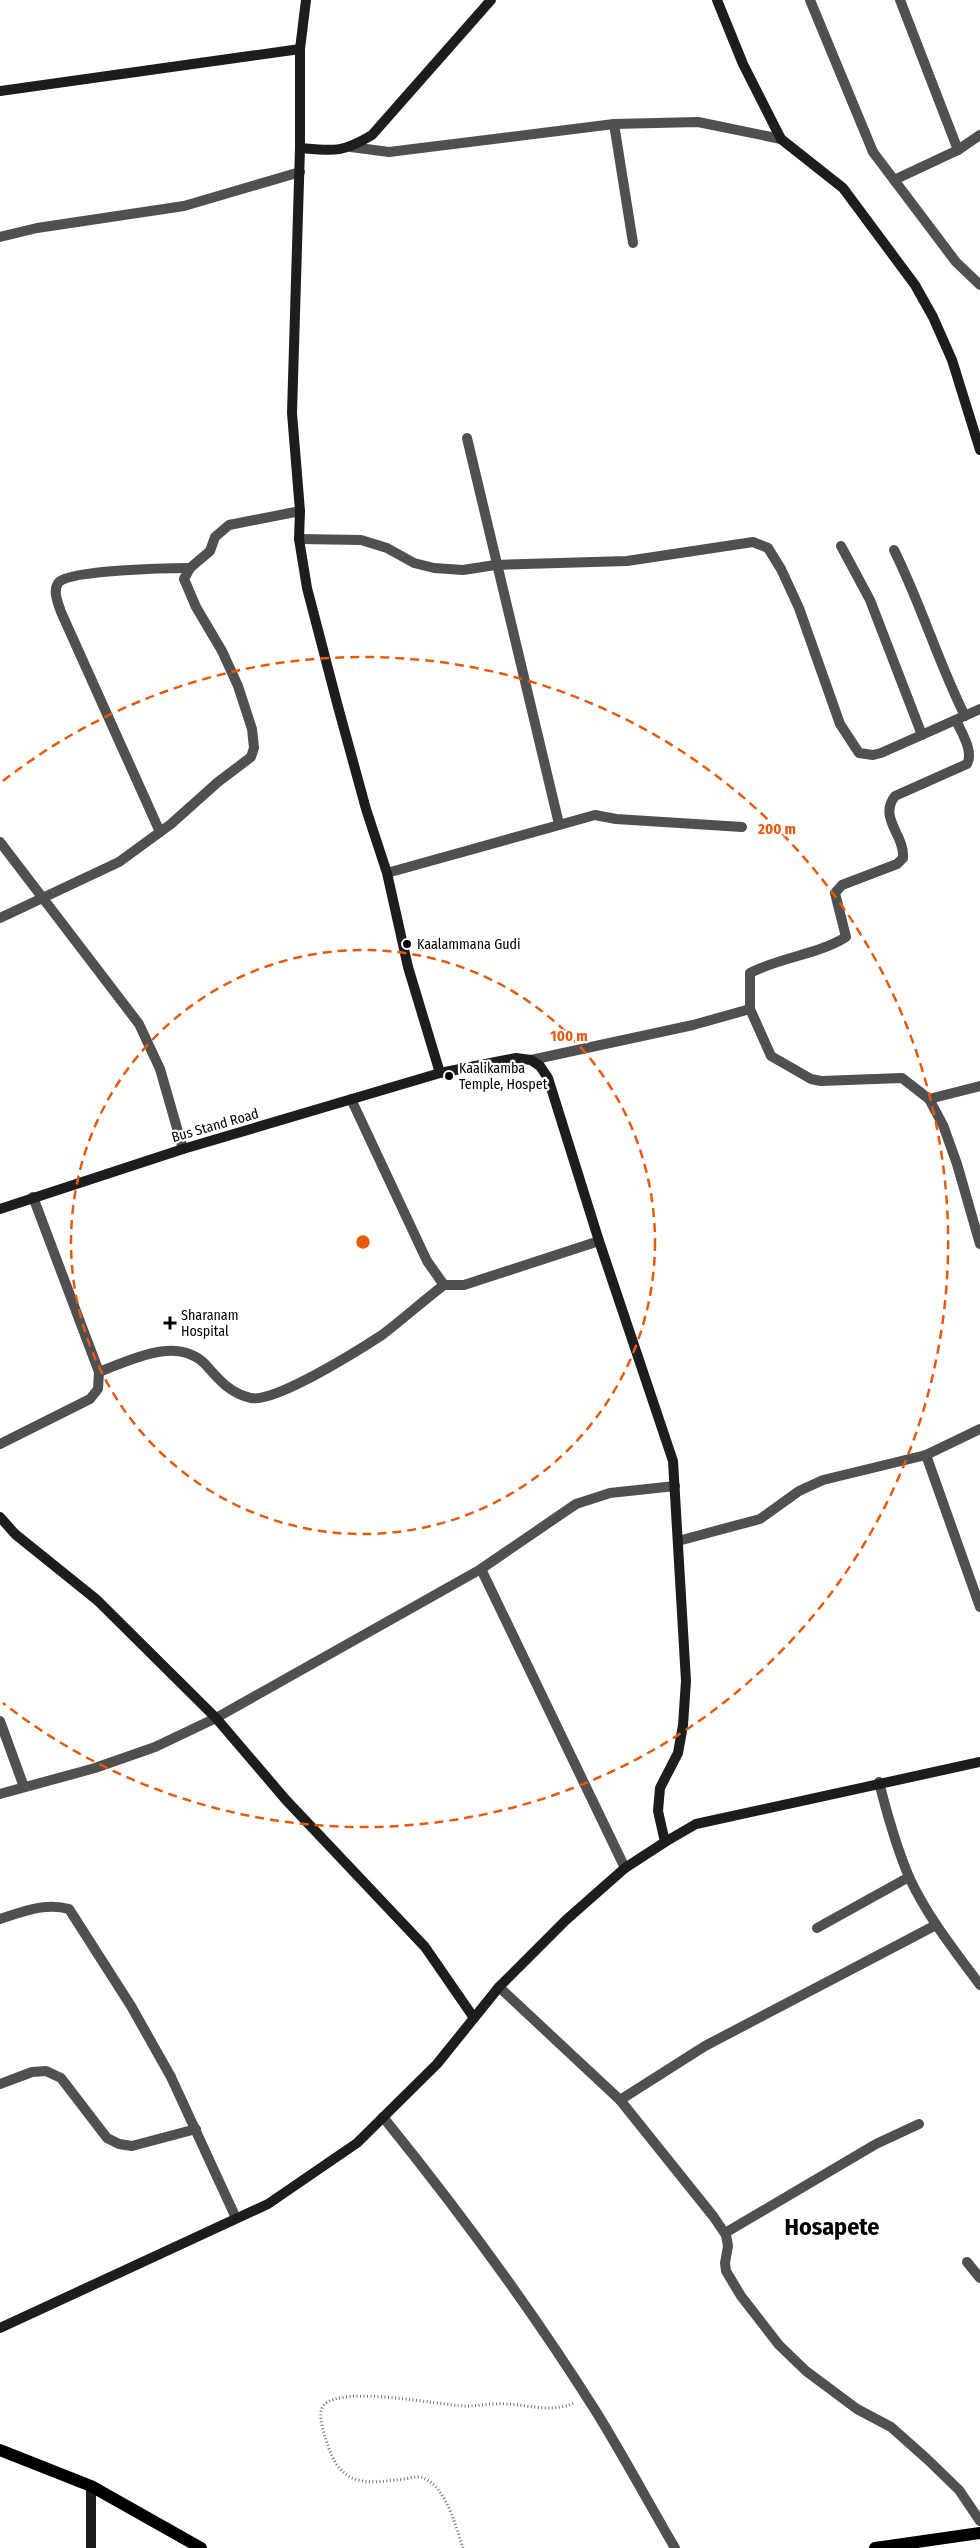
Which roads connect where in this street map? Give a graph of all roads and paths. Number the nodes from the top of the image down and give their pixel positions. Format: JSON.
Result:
{"nodes":[{"id":1,"x":306,"y":0,"type":"edge"},
{"id":2,"x":491,"y":0,"type":"edge"},
{"id":3,"x":717,"y":0,"type":"edge"},
{"id":4,"x":810,"y":0,"type":"edge"},
{"id":5,"x":900,"y":0,"type":"edge"},
{"id":6,"x":300,"y":49,"type":"junction"},
{"id":7,"x":0,"y":91,"type":"edge"},
{"id":8,"x":614,"y":124,"type":"junction"},
{"id":9,"x":980,"y":135,"type":"edge"},
{"id":10,"x":780,"y":139,"type":"junction"},
{"id":11,"x":351,"y":147,"type":"junction"},
{"id":12,"x":300,"y":148,"type":"junction"},
{"id":13,"x":958,"y":150,"type":"junction"},
{"id":14,"x":300,"y":172,"type":"junction"},
{"id":15,"x":894,"y":180,"type":"junction"},
{"id":16,"x":0,"y":237,"type":"edge"},
{"id":17,"x":633,"y":243,"type":"dead end"},
{"id":18,"x":980,"y":285,"type":"edge"},
{"id":19,"x":467,"y":438,"type":"dead end"},
{"id":20,"x":980,"y":450,"type":"edge"},
{"id":21,"x":300,"y":511,"type":"junction"},
{"id":22,"x":299,"y":539,"type":"junction"},
{"id":23,"x":842,"y":546,"type":"dead end"},
{"id":24,"x":894,"y":550,"type":"dead end"},
{"id":25,"x":496,"y":564,"type":"junction"},
{"id":26,"x":190,"y":568,"type":"junction"},
{"id":27,"x":980,"y":709,"type":"edge"},
{"id":28,"x":961,"y":718,"type":"junction"},
{"id":29,"x":922,"y":735,"type":"junction"},
{"id":30,"x":560,"y":824,"type":"junction"},
{"id":31,"x":742,"y":827,"type":"dead end"},
{"id":32,"x":160,"y":832,"type":"junction"},
{"id":33,"x":0,"y":842,"type":"edge"},
{"id":34,"x":387,"y":872,"type":"junction"},
{"id":35,"x":42,"y":899,"type":"junction"},
{"id":36,"x":0,"y":918,"type":"edge"},
{"id":37,"x":750,"y":1009,"type":"junction"},
{"id":38,"x":531,"y":1060,"type":"junction"},
{"id":39,"x":440,"y":1073,"type":"junction"},
{"id":40,"x":980,"y":1086,"type":"edge"},
{"id":41,"x":351,"y":1099,"type":"junction"},
{"id":42,"x":929,"y":1099,"type":"junction"},
{"id":43,"x":183,"y":1148,"type":"junction"},
{"id":44,"x":34,"y":1197,"type":"junction"},
{"id":45,"x":0,"y":1209,"type":"edge"},
{"id":46,"x":599,"y":1241,"type":"junction"},
{"id":47,"x":980,"y":1244,"type":"edge"},
{"id":48,"x":444,"y":1285,"type":"junction"},
{"id":49,"x":100,"y":1372,"type":"junction"},
{"id":50,"x":980,"y":1429,"type":"edge"},
{"id":51,"x":0,"y":1444,"type":"edge"},
{"id":52,"x":926,"y":1455,"type":"junction"},
{"id":53,"x":676,"y":1486,"type":"junction"},
{"id":54,"x":0,"y":1517,"type":"edge"},
{"id":55,"x":678,"y":1541,"type":"junction"},
{"id":56,"x":481,"y":1570,"type":"junction"},
{"id":57,"x":980,"y":1607,"type":"edge"},
{"id":58,"x":216,"y":1718,"type":"junction"},
{"id":59,"x":0,"y":1721,"type":"edge"},
{"id":60,"x":980,"y":1762,"type":"edge"},
{"id":61,"x":878,"y":1782,"type":"junction"},
{"id":62,"x":24,"y":1787,"type":"junction"},
{"id":63,"x":0,"y":1794,"type":"edge"},
{"id":64,"x":665,"y":1842,"type":"junction"},
{"id":65,"x":625,"y":1868,"type":"junction"},
{"id":66,"x":910,"y":1877,"type":"junction"},
{"id":67,"x":0,"y":1919,"type":"edge"},
{"id":68,"x":936,"y":1925,"type":"junction"},
{"id":69,"x":816,"y":1928,"type":"dead end"},
{"id":70,"x":980,"y":1985,"type":"edge"},
{"id":71,"x":499,"y":1987,"type":"junction"},
{"id":72,"x":474,"y":2018,"type":"junction"},
{"id":73,"x":0,"y":2084,"type":"edge"},
{"id":74,"x":620,"y":2100,"type":"junction"},
{"id":75,"x":383,"y":2117,"type":"junction"},
{"id":76,"x":919,"y":2124,"type":"dead end"},
{"id":77,"x":196,"y":2129,"type":"junction"},
{"id":78,"x":236,"y":2218,"type":"junction"},
{"id":79,"x":725,"y":2233,"type":"junction"},
{"id":80,"x":967,"y":2262,"type":"dead end"},
{"id":81,"x":980,"y":2278,"type":"edge"},
{"id":82,"x":0,"y":2328,"type":"edge"},
{"id":83,"x":586,"y":2397,"type":"junction"},
{"id":84,"x":0,"y":2450,"type":"edge"},
{"id":85,"x":91,"y":2486,"type":"junction"},
{"id":86,"x":980,"y":2521,"type":"edge"},
{"id":87,"x":980,"y":2532,"type":"edge"},
{"id":88,"x":894,"y":2546,"type":"edge"},
{"id":89,"x":91,"y":2548,"type":"edge"},
{"id":90,"x":201,"y":2548,"type":"edge"},
{"id":91,"x":463,"y":2548,"type":"edge"},
{"id":92,"x":675,"y":2548,"type":"edge"},
{"id":93,"x":875,"y":2548,"type":"edge"}],
"edges":[{"from":1,"to":6,"type":"street"},
{"from":2,"to":11,"type":"street"},
{"from":3,"to":10,"type":"street"},
{"from":4,"to":15,"type":"street"},
{"from":5,"to":13,"type":"street"},
{"from":6,"to":7,"type":"street"},
{"from":6,"to":12,"type":"street"},
{"from":8,"to":10,"type":"street"},
{"from":8,"to":11,"type":"street"},
{"from":8,"to":17,"type":"street"},
{"from":9,"to":13,"type":"street"},
{"from":10,"to":20,"type":"street"},
{"from":11,"to":12,"type":"street"},
{"from":12,"to":14,"type":"street"},
{"from":13,"to":15,"type":"street"},
{"from":14,"to":16,"type":"street"},
{"from":14,"to":21,"type":"street"},
{"from":15,"to":18,"type":"street"},
{"from":19,"to":25,"type":"street"},
{"from":21,"to":22,"type":"street"},
{"from":21,"to":26,"type":"street"},
{"from":22,"to":25,"type":"street"},
{"from":22,"to":34,"type":"street"},
{"from":23,"to":29,"type":"street"},
{"from":24,"to":28,"type":"street"},
{"from":25,"to":29,"type":"street"},
{"from":25,"to":30,"type":"street"},
{"from":26,"to":32,"type":"street"},
{"from":26,"to":32,"type":"street"},
{"from":27,"to":28,"type":"street"},
{"from":28,"to":29,"type":"street"},
{"from":28,"to":37,"type":"street"},
{"from":30,"to":31,"type":"street"},
{"from":30,"to":34,"type":"street"},
{"from":32,"to":35,"type":"street"},
{"from":33,"to":35,"type":"street"},
{"from":34,"to":39,"type":"street"},
{"from":35,"to":36,"type":"street"},
{"from":35,"to":43,"type":"street"},
{"from":37,"to":38,"type":"street"},
{"from":37,"to":42,"type":"street"},
{"from":38,"to":39,"type":"street","name":"Bus Stand Road"},
{"from":38,"to":46,"type":"street"},
{"from":39,"to":41,"type":"street","name":"Bus Stand Road"},
{"from":40,"to":42,"type":"street"},
{"from":41,"to":43,"type":"street","name":"Bus Stand Road"},
{"from":41,"to":48,"type":"street"},
{"from":42,"to":47,"type":"street"},
{"from":43,"to":44,"type":"street","name":"Bus Stand Road"},
{"from":44,"to":45,"type":"street","name":"Bus Stand Road"},
{"from":44,"to":49,"type":"street"},
{"from":46,"to":48,"type":"street"},
{"from":46,"to":53,"type":"street"},
{"from":48,"to":49,"type":"street"},
{"from":49,"to":51,"type":"street"},
{"from":50,"to":52,"type":"street"},
{"from":52,"to":55,"type":"street"},
{"from":52,"to":57,"type":"street"},
{"from":53,"to":55,"type":"street"},
{"from":53,"to":56,"type":"street"},
{"from":54,"to":58,"type":"street"},
{"from":55,"to":64,"type":"street"},
{"from":56,"to":58,"type":"street"},
{"from":56,"to":65,"type":"street"},
{"from":58,"to":62,"type":"street"},
{"from":58,"to":72,"type":"street"},
{"from":59,"to":62,"type":"street"},
{"from":60,"to":61,"type":"street"},
{"from":61,"to":64,"type":"street"},
{"from":61,"to":66,"type":"street"},
{"from":62,"to":63,"type":"street"},
{"from":64,"to":65,"type":"street"},
{"from":65,"to":71,"type":"street"},
{"from":66,"to":68,"type":"street"},
{"from":66,"to":69,"type":"street"},
{"from":67,"to":77,"type":"street"},
{"from":68,"to":70,"type":"street"},
{"from":68,"to":74,"type":"street"},
{"from":71,"to":72,"type":"street"},
{"from":71,"to":74,"type":"street"},
{"from":72,"to":75,"type":"street"},
{"from":73,"to":77,"type":"street"},
{"from":74,"to":79,"type":"street"},
{"from":75,"to":78,"type":"street"},
{"from":75,"to":83,"type":"street"},
{"from":76,"to":79,"type":"street"},
{"from":77,"to":78,"type":"street"},
{"from":78,"to":82,"type":"street"},
{"from":79,"to":86,"type":"street"},
{"from":80,"to":81,"type":"street"},
{"from":83,"to":91,"type":"path"},
{"from":83,"to":92,"type":"street"},
{"from":84,"to":85,"type":"main road"},
{"from":85,"to":89,"type":"street"},
{"from":85,"to":90,"type":"main road"},
{"from":87,"to":88,"type":"main road"},
{"from":88,"to":93,"type":"main road"}]}
